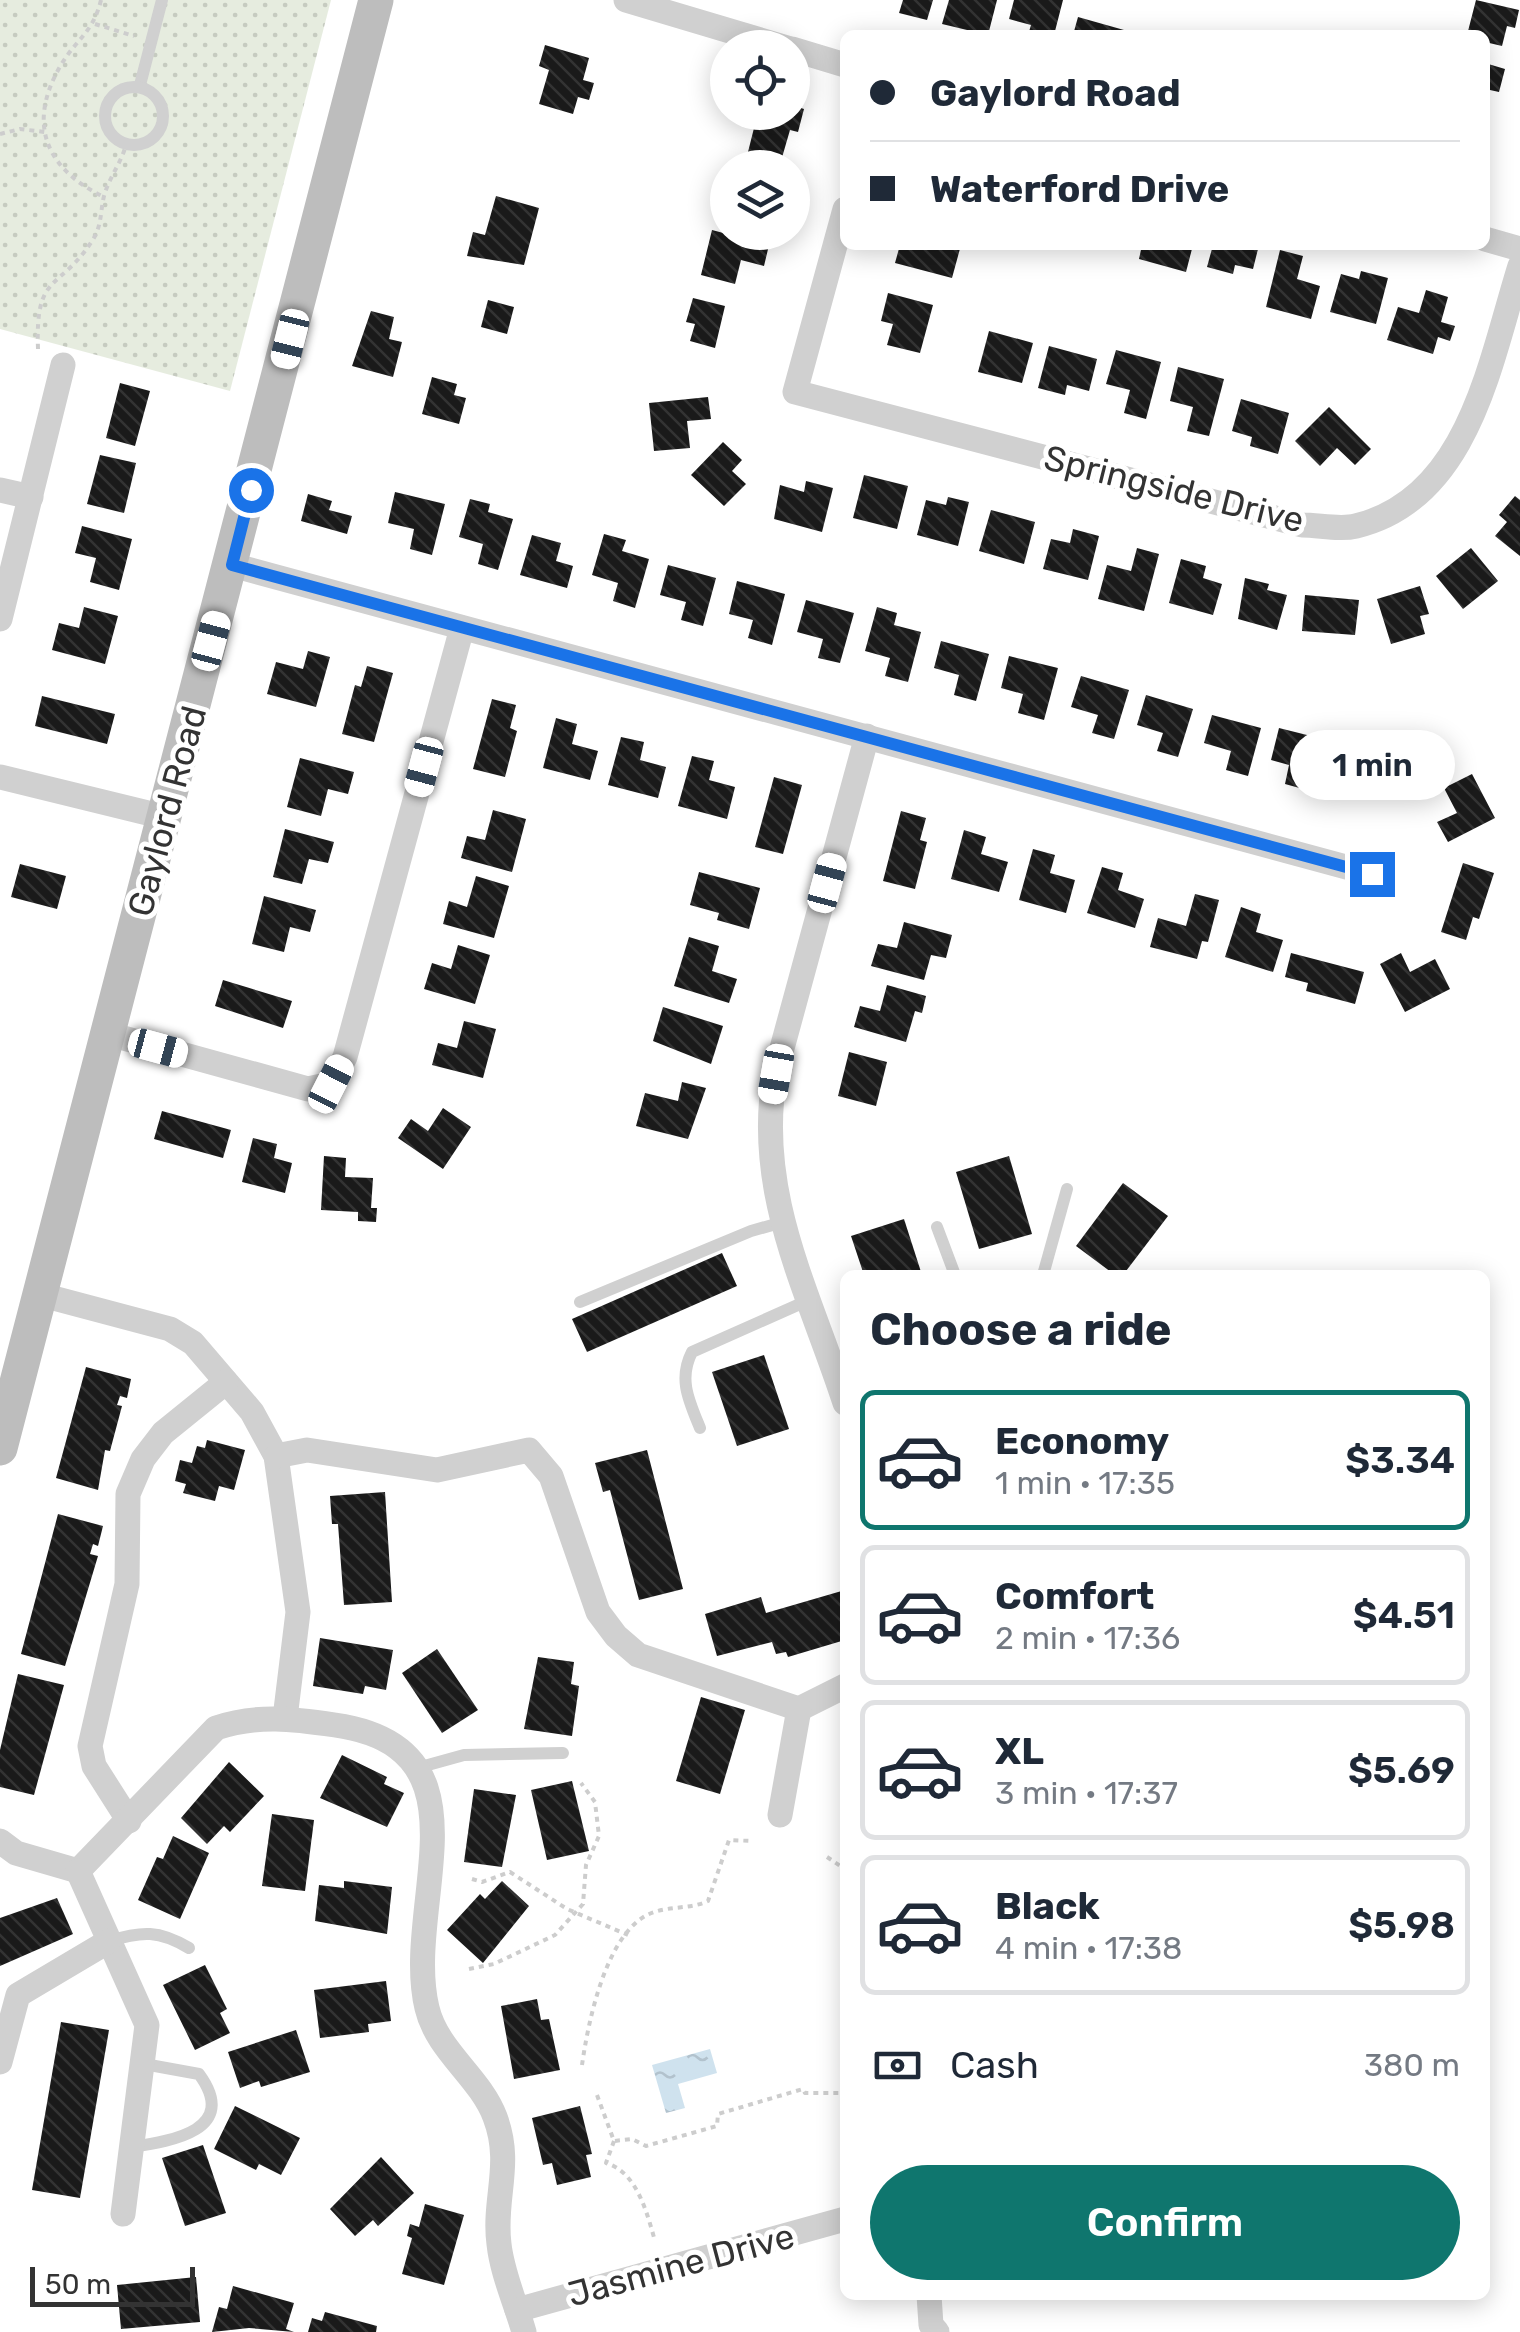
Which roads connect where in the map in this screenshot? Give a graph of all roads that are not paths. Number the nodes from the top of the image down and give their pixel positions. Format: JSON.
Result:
{"nodes":[{"id":1,"x":162,"y":0,"type":"edge"},
{"id":2,"x":376,"y":0,"type":"edge"},
{"id":3,"x":626,"y":0,"type":"edge"},
{"id":4,"x":728,"y":30,"type":"edge"},
{"id":5,"x":810,"y":54,"type":"edge"},
{"id":6,"x":840,"y":63,"type":"edge"},
{"id":7,"x":140,"y":85,"type":"junction"},
{"id":8,"x":840,"y":227,"type":"edge"},
{"id":9,"x":1490,"y":241,"type":"edge"},
{"id":10,"x":1520,"y":249,"type":"edge"},
{"id":11,"x":1520,"y":266,"type":"edge"},
{"id":12,"x":63,"y":364,"type":"dead end"},
{"id":13,"x":0,"y":490,"type":"edge"},
{"id":14,"x":31,"y":498,"type":"junction"},
{"id":15,"x":232,"y":565,"type":"junction"},
{"id":16,"x":0,"y":619,"type":"edge"},
{"id":17,"x":462,"y":628,"type":"junction"},
{"id":18,"x":867,"y":736,"type":"junction"},
{"id":19,"x":0,"y":777,"type":"edge"},
{"id":20,"x":164,"y":817,"type":"junction"},
{"id":21,"x":1372,"y":874,"type":"dead end"},
{"id":22,"x":109,"y":1034,"type":"junction"},
{"id":23,"x":1068,"y":1189,"type":"dead end"},
{"id":24,"x":782,"y":1222,"type":"junction"},
{"id":25,"x":937,"y":1226,"type":"dead end"},
{"id":26,"x":954,"y":1270,"type":"edge"},
{"id":27,"x":1044,"y":1270,"type":"edge"},
{"id":28,"x":42,"y":1294,"type":"junction"},
{"id":29,"x":809,"y":1300,"type":"junction"},
{"id":30,"x":580,"y":1302,"type":"dead end"},
{"id":31,"x":226,"y":1382,"type":"junction"},
{"id":32,"x":840,"y":1383,"type":"edge"},
{"id":33,"x":700,"y":1428,"type":"dead end"},
{"id":34,"x":0,"y":1448,"type":"edge"},
{"id":35,"x":276,"y":1456,"type":"junction"},
{"id":36,"x":840,"y":1689,"type":"edge"},
{"id":37,"x":800,"y":1709,"type":"junction"},
{"id":38,"x":285,"y":1718,"type":"junction"},
{"id":39,"x":563,"y":1754,"type":"dead end"},
{"id":40,"x":416,"y":1768,"type":"junction"},
{"id":41,"x":780,"y":1815,"type":"dead end"},
{"id":42,"x":129,"y":1821,"type":"junction"},
{"id":43,"x":5,"y":1850,"type":"edge"},
{"id":44,"x":78,"y":1871,"type":"junction"},
{"id":45,"x":109,"y":1941,"type":"junction"},
{"id":46,"x":189,"y":1948,"type":"dead end"},
{"id":47,"x":0,"y":2062,"type":"edge"},
{"id":48,"x":144,"y":2064,"type":"junction"},
{"id":49,"x":132,"y":2146,"type":"junction"},
{"id":50,"x":123,"y":2214,"type":"dead end"},
{"id":51,"x":840,"y":2221,"type":"edge"},
{"id":52,"x":929,"y":2300,"type":"edge"},
{"id":53,"x":520,"y":2321,"type":"edge"},
{"id":54,"x":937,"y":2332,"type":"edge"}],
"edges":[{"from":1,"to":7,"type":"lane"},
{"from":2,"to":15,"type":"street","name":"Gaylord Road"},
{"from":3,"to":4,"type":"street"},
{"from":5,"to":6,"type":"street"},
{"from":7,"to":7,"type":"lane"},
{"from":8,"to":11,"type":"street","name":"Springside Drive"},
{"from":9,"to":10,"type":"street"},
{"from":12,"to":14,"type":"street"},
{"from":13,"to":14,"type":"street"},
{"from":14,"to":16,"type":"street"},
{"from":15,"to":17,"type":"street"},
{"from":15,"to":20,"type":"street","name":"Gaylord Road"},
{"from":17,"to":18,"type":"street"},
{"from":17,"to":22,"type":"street"},
{"from":18,"to":21,"type":"street"},
{"from":18,"to":24,"type":"street"},
{"from":19,"to":20,"type":"street"},
{"from":20,"to":22,"type":"street","name":"Gaylord Road"},
{"from":22,"to":28,"type":"street","name":"Gaylord Road"},
{"from":23,"to":27,"type":"lane"},
{"from":24,"to":29,"type":"street"},
{"from":24,"to":30,"type":"lane"},
{"from":25,"to":26,"type":"lane"},
{"from":28,"to":31,"type":"street"},
{"from":28,"to":34,"type":"street","name":"Gaylord Road"},
{"from":29,"to":32,"type":"street"},
{"from":29,"to":33,"type":"lane"},
{"from":31,"to":35,"type":"street"},
{"from":31,"to":42,"type":"street"},
{"from":35,"to":37,"type":"street"},
{"from":35,"to":38,"type":"street"},
{"from":36,"to":37,"type":"street"},
{"from":37,"to":41,"type":"street"},
{"from":38,"to":40,"type":"street"},
{"from":38,"to":42,"type":"street"},
{"from":39,"to":40,"type":"lane"},
{"from":40,"to":53,"type":"street"},
{"from":42,"to":44,"type":"street"},
{"from":43,"to":44,"type":"street"},
{"from":44,"to":45,"type":"street"},
{"from":45,"to":46,"type":"lane"},
{"from":45,"to":47,"type":"street"},
{"from":45,"to":48,"type":"street"},
{"from":48,"to":49,"type":"street"},
{"from":48,"to":49,"type":"lane"},
{"from":49,"to":50,"type":"street"},
{"from":51,"to":53,"type":"street","name":"Jasmine Drive"},
{"from":52,"to":54,"type":"street"}]}
